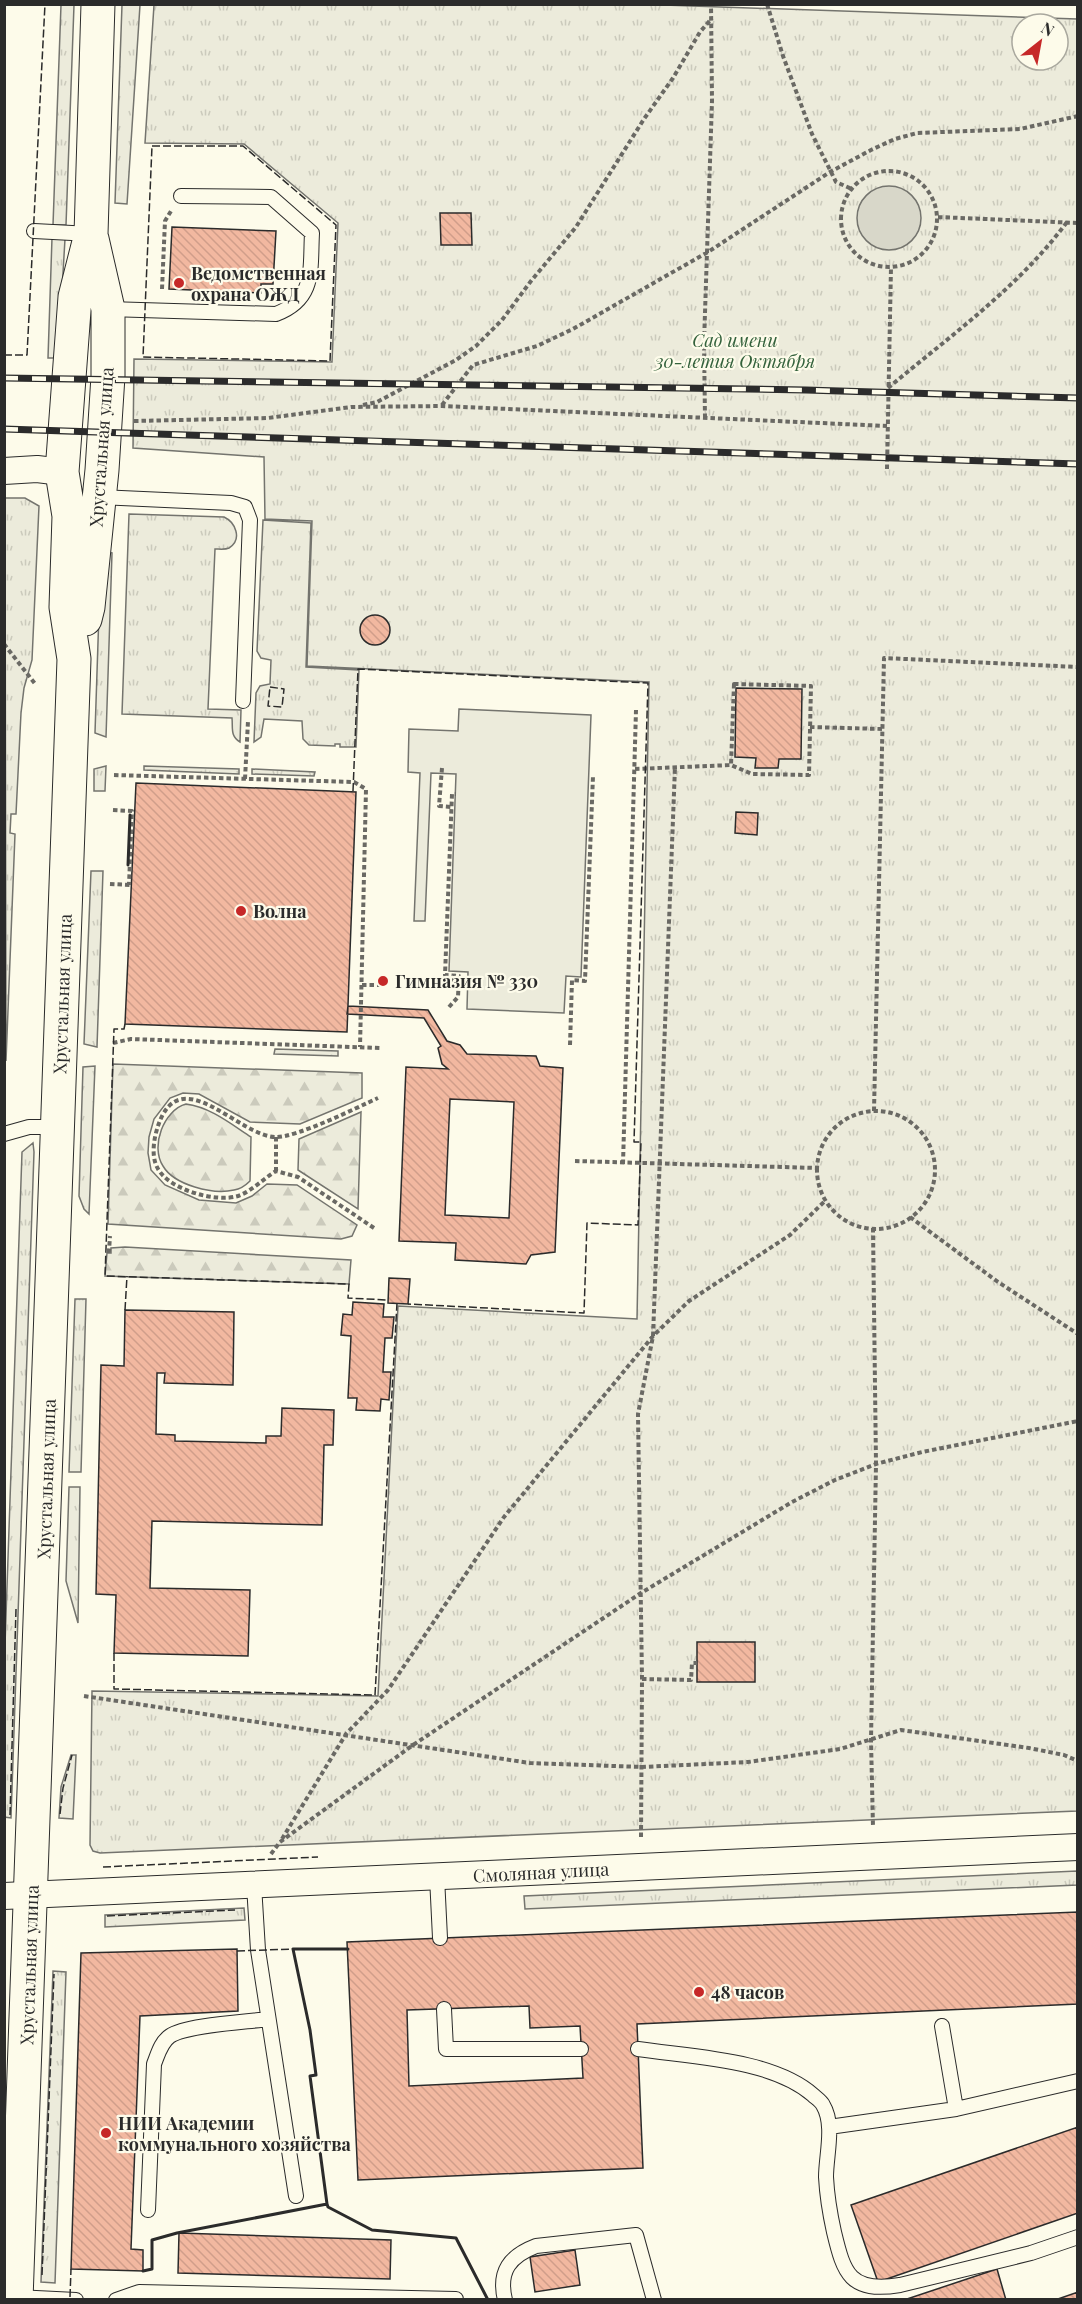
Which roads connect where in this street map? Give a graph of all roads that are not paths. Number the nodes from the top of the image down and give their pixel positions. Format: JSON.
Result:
{"nodes":[{"id":1,"x":98,"y":4,"type":"edge"},
{"id":2,"x":181,"y":196,"type":"road end"},
{"id":3,"x":33,"y":231,"type":"dead end"},
{"id":4,"x":91,"y":234,"type":"junction"},
{"id":5,"x":108,"y":309,"type":"junction"},
{"id":6,"x":4,"y":471,"type":"edge"},
{"id":7,"x":62,"y":472,"type":"junction"},
{"id":8,"x":99,"y":497,"type":"junction"},
{"id":9,"x":74,"y":659,"type":"junction"},
{"id":10,"x":243,"y":701,"type":"road end"},
{"id":11,"x":58,"y":1127,"type":"junction"},
{"id":12,"x":4,"y":1134,"type":"edge"},
{"id":13,"x":1077,"y":1848,"type":"edge"},
{"id":14,"x":437,"y":1876,"type":"junction"},
{"id":15,"x":254,"y":1885,"type":"junction"},
{"id":16,"x":18,"y":1895,"type":"edge"},
{"id":17,"x":440,"y":1938,"type":"dead end"},
{"id":18,"x":444,"y":2009,"type":"dead end"},
{"id":19,"x":268,"y":2019,"type":"junction"},
{"id":20,"x":942,"y":2026,"type":"dead end"},
{"id":21,"x":581,"y":2049,"type":"dead end"},
{"id":22,"x":638,"y":2049,"type":"dead end"},
{"id":23,"x":1077,"y":2082,"type":"edge"},
{"id":24,"x":956,"y":2109,"type":"junction"},
{"id":25,"x":829,"y":2127,"type":"junction"},
{"id":26,"x":296,"y":2196,"type":"dead end"},
{"id":27,"x":148,"y":2210,"type":"dead end"},
{"id":28,"x":1077,"y":2237,"type":"edge"},
{"id":29,"x":16,"y":2298,"type":"edge"},
{"id":30,"x":404,"y":2299,"type":"edge"},
{"id":31,"x":456,"y":2299,"type":"edge"},
{"id":32,"x":76,"y":2300,"type":"edge"},
{"id":33,"x":116,"y":2300,"type":"edge"},
{"id":34,"x":505,"y":2300,"type":"edge"},
{"id":35,"x":654,"y":2300,"type":"edge"}],
"edges":[{"from":1,"to":4,"type":"street","name":"Хрустальная улица"},
{"from":2,"to":5,"type":"lane"},
{"from":3,"to":4,"type":"lane"},
{"from":4,"to":5,"type":"street","name":"Хрустальная улица"},
{"from":4,"to":7,"type":"street","name":"Хрустальная улица"},
{"from":5,"to":8,"type":"street","name":"Хрустальная улица"},
{"from":6,"to":7,"type":"street"},
{"from":7,"to":9,"type":"street","name":"Хрустальная улица"},
{"from":8,"to":9,"type":"street","name":"Хрустальная улица"},
{"from":8,"to":10,"type":"lane"},
{"from":9,"to":11,"type":"street","name":"Хрустальная улица"},
{"from":11,"to":12,"type":"lane"},
{"from":11,"to":16,"type":"street","name":"Хрустальная улица"},
{"from":13,"to":14,"type":"street","name":"Смоляная улица"},
{"from":14,"to":15,"type":"street","name":"Смоляная улица"},
{"from":14,"to":17,"type":"lane"},
{"from":15,"to":16,"type":"street","name":"Смоляная улица"},
{"from":15,"to":19,"type":"lane"},
{"from":16,"to":29,"type":"street","name":"Хрустальная улица"},
{"from":18,"to":21,"type":"lane"},
{"from":19,"to":26,"type":"lane"},
{"from":19,"to":27,"type":"lane"},
{"from":20,"to":24,"type":"lane"},
{"from":22,"to":25,"type":"lane"},
{"from":23,"to":24,"type":"lane"},
{"from":24,"to":25,"type":"lane"},
{"from":25,"to":28,"type":"lane"},
{"from":29,"to":32,"type":"lane"},
{"from":30,"to":31,"type":"lane"},
{"from":30,"to":33,"type":"lane"},
{"from":34,"to":35,"type":"lane"}]}
